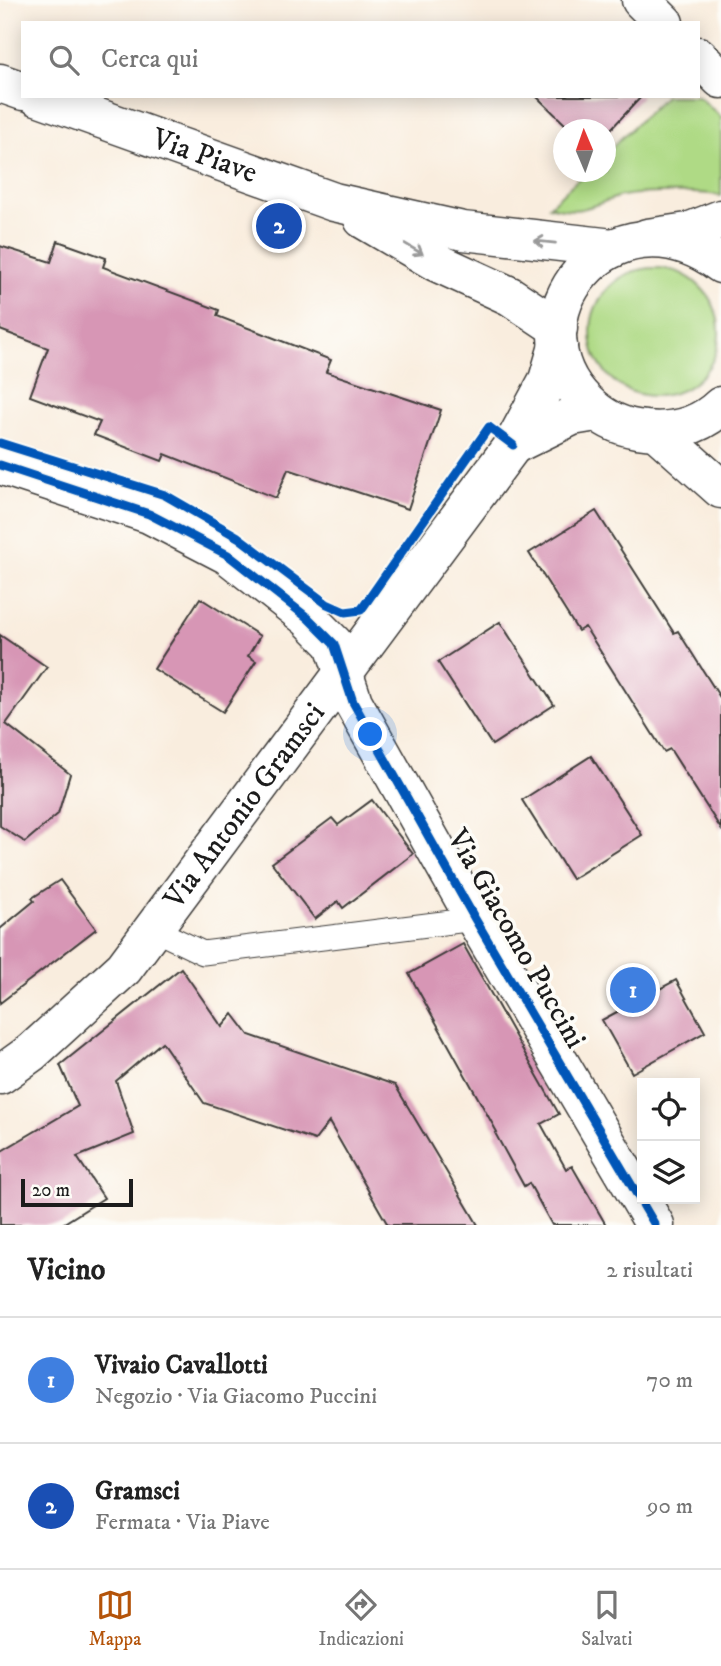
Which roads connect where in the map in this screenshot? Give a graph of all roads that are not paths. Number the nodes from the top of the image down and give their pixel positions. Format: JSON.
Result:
{"nodes":[{"id":1,"x":641,"y":0,"type":"edge"},
{"id":2,"x":662,"y":21,"type":"edge"},
{"id":3,"x":700,"y":58,"type":"edge"},
{"id":4,"x":721,"y":79,"type":"edge"},
{"id":5,"x":0,"y":83,"type":"edge"},
{"id":6,"x":21,"y":90,"type":"edge"},
{"id":7,"x":43,"y":98,"type":"edge"},
{"id":8,"x":334,"y":202,"type":"junction"},
{"id":9,"x":721,"y":219,"type":"edge"},
{"id":10,"x":630,"y":243,"type":"junction"},
{"id":11,"x":721,"y":264,"type":"edge"},
{"id":12,"x":558,"y":337,"type":"junction"},
{"id":13,"x":721,"y":406,"type":"edge"},
{"id":14,"x":596,"y":412,"type":"junction"},
{"id":15,"x":657,"y":432,"type":"junction"},
{"id":16,"x":513,"y":445,"type":"junction"},
{"id":17,"x":0,"y":465,"type":"edge"},
{"id":18,"x":721,"y":489,"type":"edge"},
{"id":19,"x":344,"y":674,"type":"junction"},
{"id":20,"x":475,"y":919,"type":"junction"},
{"id":21,"x":153,"y":929,"type":"junction"},
{"id":22,"x":0,"y":1075,"type":"edge"},
{"id":23,"x":654,"y":1225,"type":"edge"}],
"edges":[{"from":1,"to":2,"type":"street"},
{"from":3,"to":4,"type":"street"},
{"from":5,"to":6,"type":"street"},
{"from":7,"to":8,"type":"street","name":"Via Piave"},
{"from":10,"to":8,"type":"street","name":"Via Piave","one_way":true},
{"from":8,"to":12,"type":"street","name":"Via Piave","one_way":true},
{"from":9,"to":10,"type":"street"},
{"from":10,"to":11,"type":"street"},
{"from":10,"to":12,"type":"street","name":"Via Antonio Gramsci"},
{"from":12,"to":14,"type":"street"},
{"from":12,"to":16,"type":"street","name":"Via Antonio Gramsci"},
{"from":13,"to":15,"type":"street"},
{"from":14,"to":15,"type":"street"},
{"from":14,"to":16,"type":"street","name":"Via Antonio Gramsci"},
{"from":15,"to":18,"type":"street"},
{"from":16,"to":19,"type":"street","name":"Via Antonio Gramsci"},
{"from":17,"to":19,"type":"street","name":"Via Giacomo Puccini"},
{"from":19,"to":20,"type":"street","name":"Via Giacomo Puccini"},
{"from":19,"to":21,"type":"street","name":"Via Antonio Gramsci"},
{"from":20,"to":21,"type":"lane"},
{"from":20,"to":23,"type":"street","name":"Via Giacomo Puccini"},
{"from":21,"to":22,"type":"street","name":"Via Antonio Gramsci"}]}
